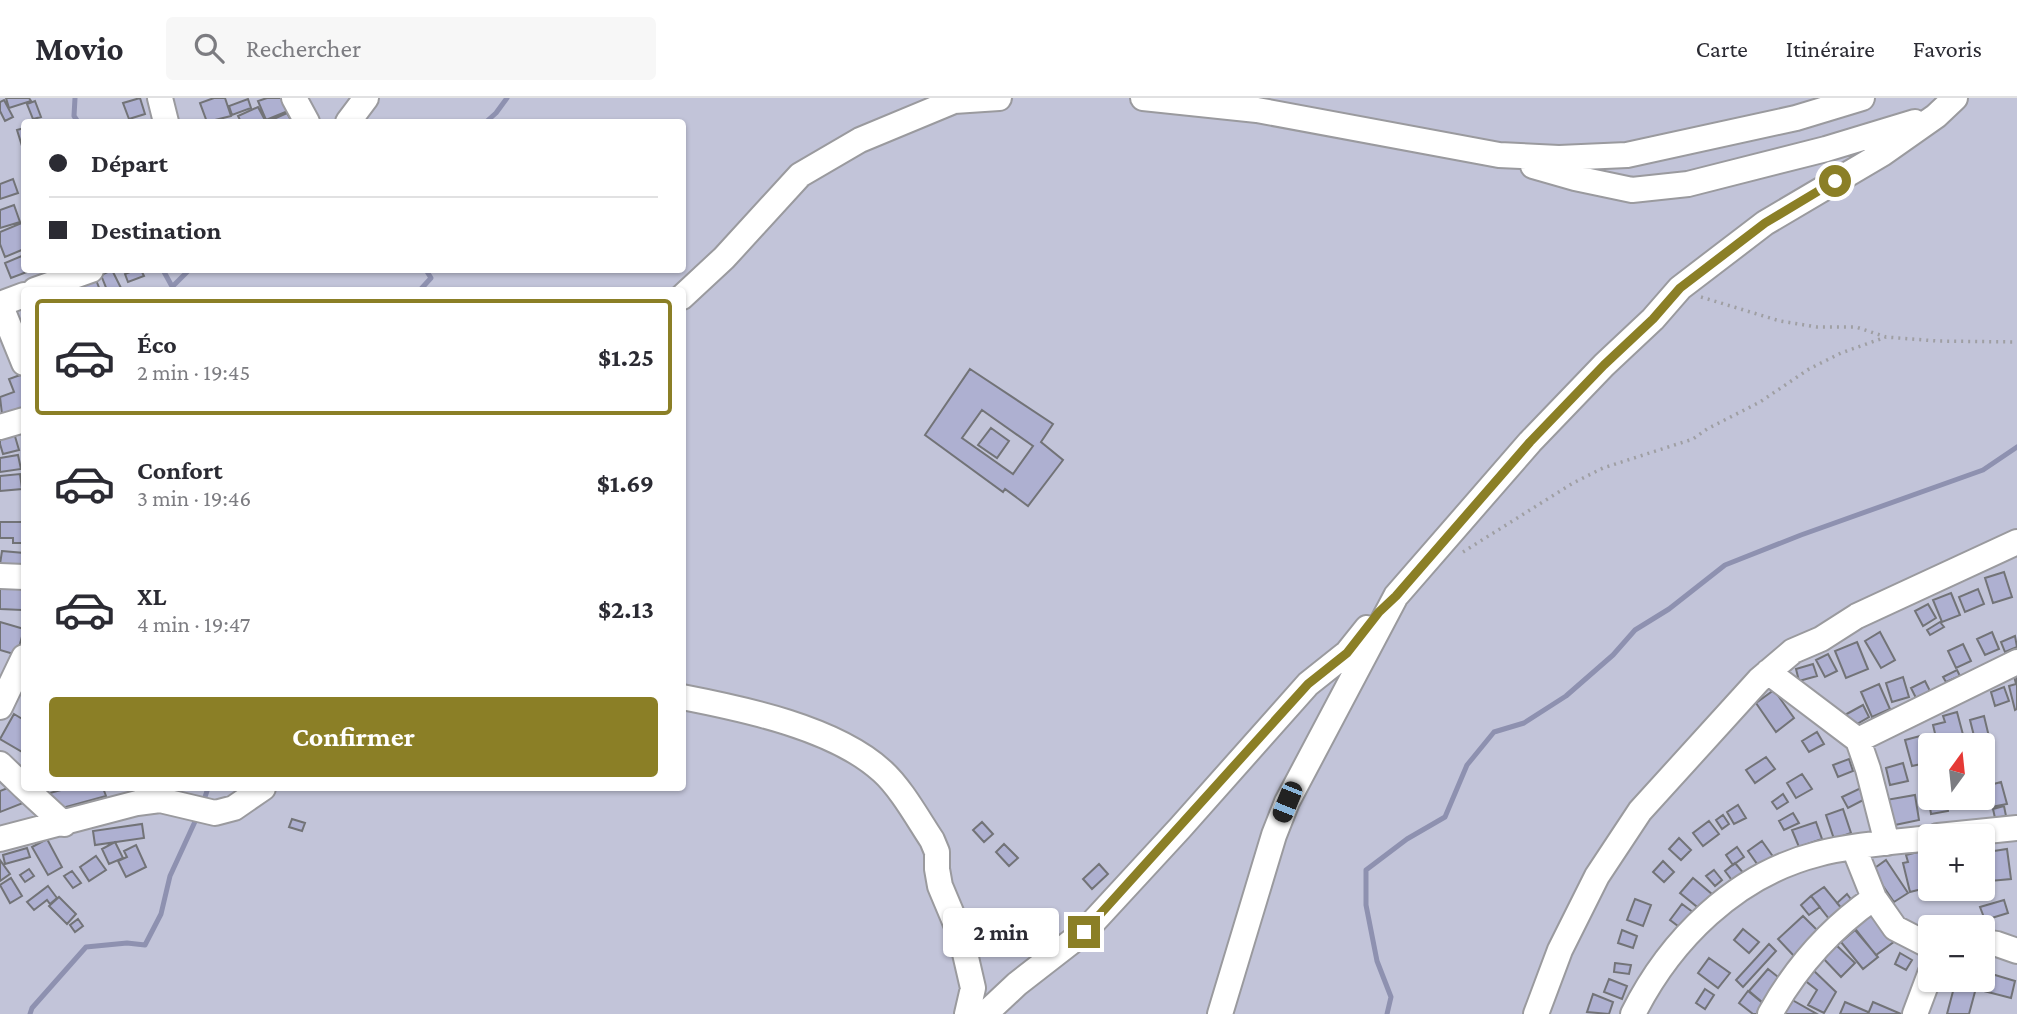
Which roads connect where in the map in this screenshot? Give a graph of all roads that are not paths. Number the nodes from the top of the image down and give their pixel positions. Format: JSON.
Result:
{"nodes":[{"id":1,"x":160,"y":98,"type":"edge"},
{"id":2,"x":294,"y":98,"type":"edge"},
{"id":3,"x":366,"y":98,"type":"edge"},
{"id":4,"x":999,"y":98,"type":"edge"},
{"id":5,"x":1143,"y":98,"type":"edge"},
{"id":6,"x":1862,"y":98,"type":"edge"},
{"id":7,"x":1955,"y":98,"type":"edge"},
{"id":8,"x":1936,"y":116,"type":"junction"},
{"id":9,"x":165,"y":119,"type":"edge"},
{"id":10,"x":305,"y":119,"type":"edge"},
{"id":11,"x":350,"y":119,"type":"edge"},
{"id":12,"x":1499,"y":155,"type":"junction"},
{"id":13,"x":83,"y":273,"type":"edge"},
{"id":14,"x":43,"y":287,"type":"edge"},
{"id":15,"x":686,"y":293,"type":"edge"},
{"id":16,"x":21,"y":296,"type":"edge"},
{"id":17,"x":0,"y":304,"type":"edge"},
{"id":18,"x":21,"y":356,"type":"edge"},
{"id":19,"x":21,"y":421,"type":"edge"},
{"id":20,"x":0,"y":426,"type":"edge"},
{"id":21,"x":2017,"y":542,"type":"edge"},
{"id":22,"x":0,"y":576,"type":"edge"},
{"id":23,"x":21,"y":577,"type":"edge"},
{"id":24,"x":1396,"y":596,"type":"junction"},
{"id":25,"x":2017,"y":662,"type":"edge"},
{"id":26,"x":21,"y":663,"type":"edge"},
{"id":27,"x":1768,"y":672,"type":"junction"},
{"id":28,"x":686,"y":699,"type":"edge"},
{"id":29,"x":0,"y":707,"type":"edge"},
{"id":30,"x":1858,"y":740,"type":"junction"},
{"id":31,"x":0,"y":764,"type":"edge"},
{"id":32,"x":21,"y":783,"type":"edge"},
{"id":33,"x":29,"y":791,"type":"edge"},
{"id":34,"x":259,"y":791,"type":"edge"},
{"id":35,"x":160,"y":794,"type":"edge"},
{"id":36,"x":64,"y":824,"type":"junction"},
{"id":37,"x":2017,"y":828,"type":"edge"},
{"id":38,"x":1995,"y":830,"type":"edge"},
{"id":39,"x":0,"y":839,"type":"edge"},
{"id":40,"x":1918,"y":839,"type":"edge"},
{"id":41,"x":1887,"y":843,"type":"junction"},
{"id":42,"x":1854,"y":848,"type":"junction"},
{"id":43,"x":1874,"y":898,"type":"junction"},
{"id":44,"x":1918,"y":940,"type":"edge"},
{"id":45,"x":1995,"y":944,"type":"edge"},
{"id":46,"x":2017,"y":951,"type":"edge"},
{"id":47,"x":1923,"y":992,"type":"edge"},
{"id":48,"x":967,"y":1014,"type":"edge"},
{"id":49,"x":985,"y":1014,"type":"edge"},
{"id":50,"x":1220,"y":1014,"type":"edge"},
{"id":51,"x":1536,"y":1014,"type":"edge"},
{"id":52,"x":1633,"y":1014,"type":"edge"},
{"id":53,"x":1770,"y":1014,"type":"edge"},
{"id":54,"x":1915,"y":1014,"type":"edge"}],
"edges":[{"from":1,"to":9,"type":"street"},
{"from":2,"to":10,"type":"street"},
{"from":3,"to":11,"type":"street"},
{"from":4,"to":15,"type":"street"},
{"from":5,"to":12,"type":"street"},
{"from":6,"to":12,"type":"street"},
{"from":7,"to":8,"type":"street"},
{"from":8,"to":12,"type":"street"},
{"from":8,"to":24,"type":"street"},
{"from":13,"to":14,"type":"street"},
{"from":16,"to":17,"type":"street"},
{"from":17,"to":18,"type":"street"},
{"from":19,"to":20,"type":"street"},
{"from":21,"to":27,"type":"street"},
{"from":22,"to":23,"type":"street"},
{"from":24,"to":49,"type":"street"},
{"from":24,"to":50,"type":"street"},
{"from":25,"to":30,"type":"street"},
{"from":26,"to":29,"type":"street"},
{"from":27,"to":30,"type":"street"},
{"from":27,"to":51,"type":"street"},
{"from":28,"to":48,"type":"street"},
{"from":30,"to":41,"type":"street"},
{"from":31,"to":32,"type":"street"},
{"from":33,"to":36,"type":"street"},
{"from":34,"to":35,"type":"street"},
{"from":35,"to":36,"type":"street"},
{"from":36,"to":39,"type":"street"},
{"from":37,"to":38,"type":"street"},
{"from":40,"to":41,"type":"street"},
{"from":41,"to":42,"type":"street"},
{"from":42,"to":43,"type":"street"},
{"from":42,"to":52,"type":"street"},
{"from":43,"to":44,"type":"street"},
{"from":43,"to":53,"type":"street"},
{"from":45,"to":46,"type":"street"},
{"from":47,"to":54,"type":"street"}]}
